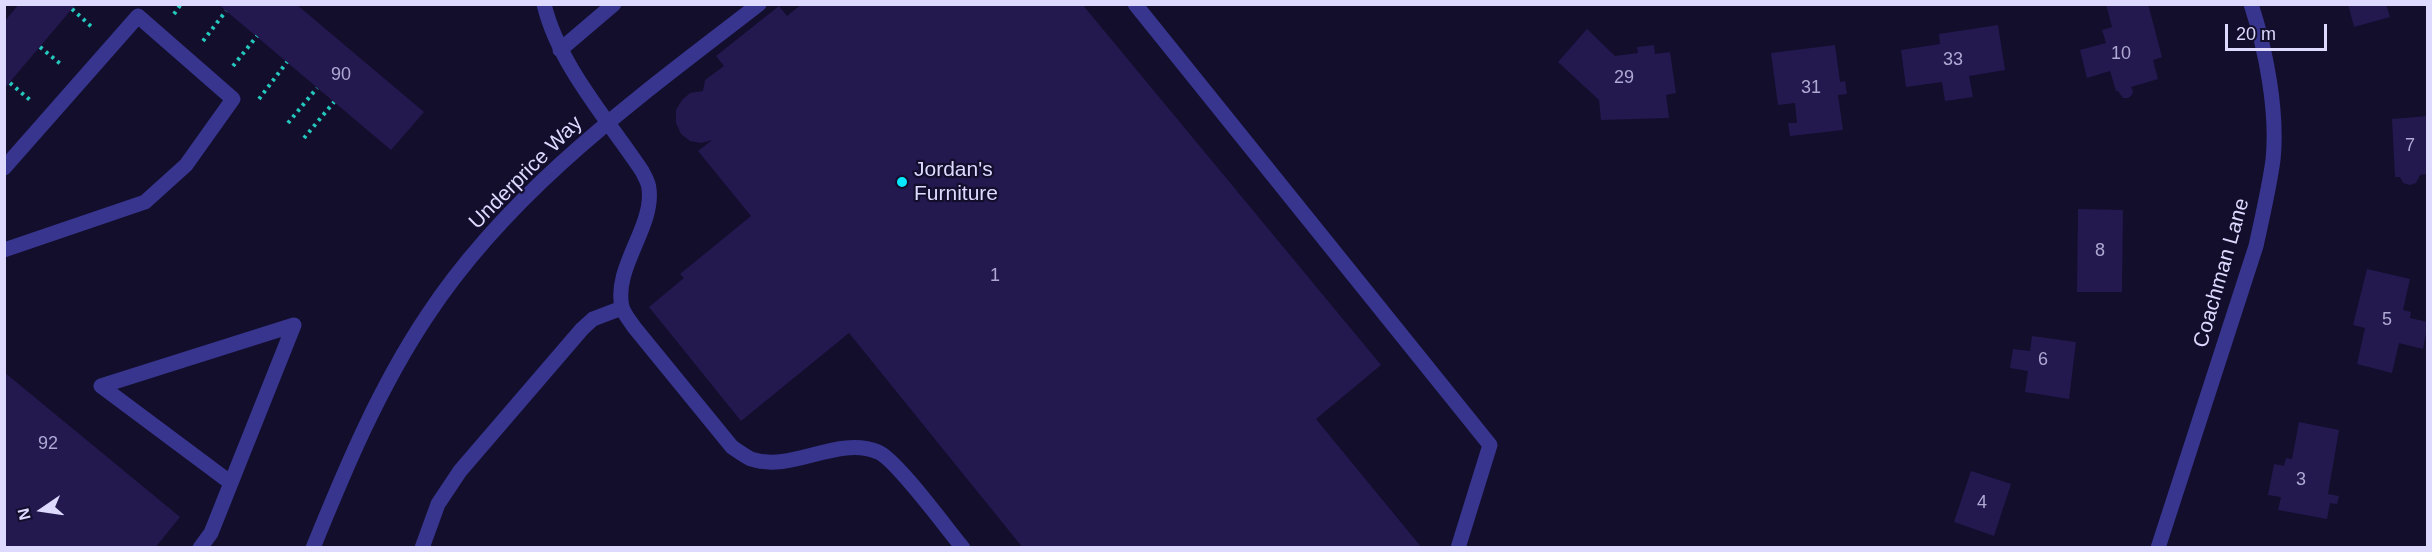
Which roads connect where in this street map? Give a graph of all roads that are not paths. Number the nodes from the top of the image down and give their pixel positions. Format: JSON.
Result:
{"nodes":[{"id":1,"x":544,"y":4,"type":"edge"},
{"id":2,"x":614,"y":4,"type":"edge"},
{"id":3,"x":759,"y":4,"type":"edge"},
{"id":4,"x":1135,"y":4,"type":"edge"},
{"id":5,"x":2251,"y":4,"type":"edge"},
{"id":6,"x":560,"y":50,"type":"junction"},
{"id":7,"x":608,"y":122,"type":"junction"},
{"id":8,"x":4,"y":168,"type":"edge"},
{"id":9,"x":4,"y":250,"type":"edge"},
{"id":10,"x":622,"y":308,"type":"junction"},
{"id":11,"x":231,"y":483,"type":"junction"},
{"id":12,"x":200,"y":548,"type":"edge"},
{"id":13,"x":313,"y":548,"type":"edge"},
{"id":14,"x":422,"y":548,"type":"edge"},
{"id":15,"x":963,"y":548,"type":"edge"},
{"id":16,"x":1458,"y":548,"type":"edge"},
{"id":17,"x":2158,"y":548,"type":"edge"}],
"edges":[{"from":1,"to":6,"type":"street"},
{"from":2,"to":6,"type":"street"},
{"from":3,"to":7,"type":"street"},
{"from":4,"to":16,"type":"street"},
{"from":5,"to":17,"type":"street","name":"Coachman Lane"},
{"from":6,"to":7,"type":"street"},
{"from":7,"to":10,"type":"street","name":"Underprice Way"},
{"from":7,"to":13,"type":"street","name":"Underprice Way"},
{"from":8,"to":9,"type":"street"},
{"from":10,"to":14,"type":"street"},
{"from":10,"to":15,"type":"street"},
{"from":11,"to":11,"type":"street"},
{"from":11,"to":12,"type":"street"}]}
